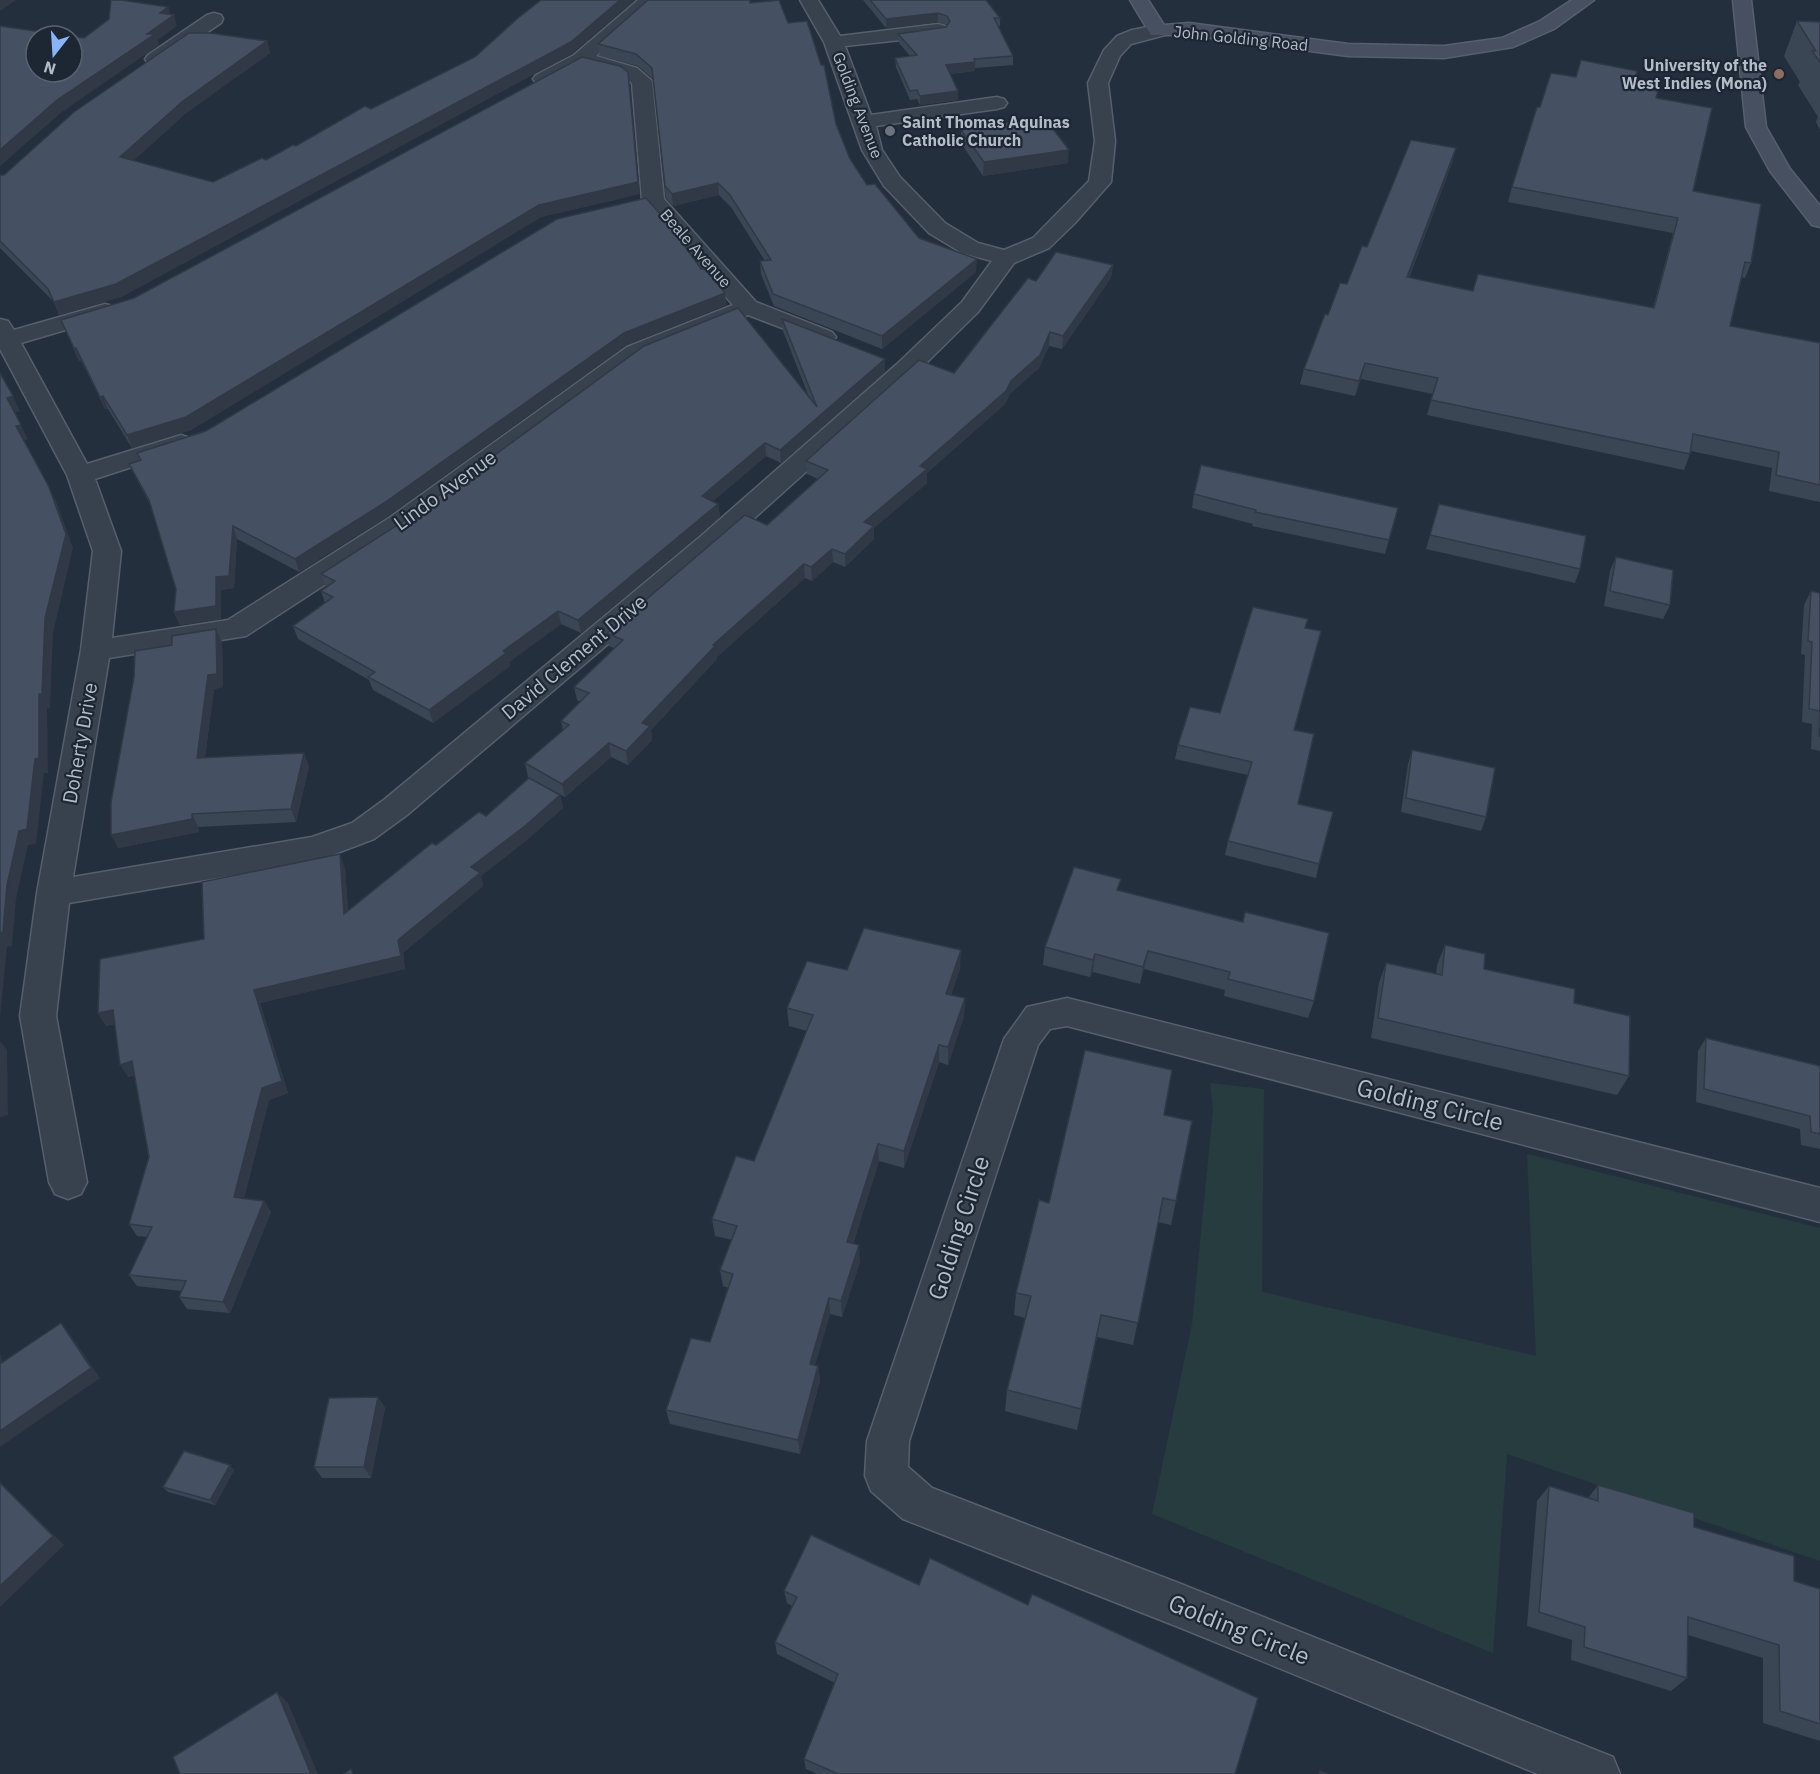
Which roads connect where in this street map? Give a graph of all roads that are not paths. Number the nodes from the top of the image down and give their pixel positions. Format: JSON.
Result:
{"nodes":[{"id":1,"x":649,"y":0,"type":"edge"},
{"id":2,"x":809,"y":0,"type":"edge"},
{"id":3,"x":1139,"y":0,"type":"edge"},
{"id":4,"x":1585,"y":0,"type":"edge"},
{"id":5,"x":1742,"y":0,"type":"edge"},
{"id":6,"x":214,"y":19,"type":"dead end"},
{"id":7,"x":938,"y":30,"type":"edge"},
{"id":8,"x":1158,"y":31,"type":"junction"},
{"id":9,"x":834,"y":42,"type":"junction"},
{"id":10,"x":581,"y":59,"type":"junction"},
{"id":11,"x":138,"y":71,"type":"edge"},
{"id":12,"x":529,"y":87,"type":"edge"},
{"id":13,"x":997,"y":103,"type":"dead end"},
{"id":14,"x":864,"y":122,"type":"junction"},
{"id":15,"x":1820,"y":220,"type":"edge"},
{"id":16,"x":1006,"y":258,"type":"junction"},
{"id":17,"x":129,"y":304,"type":"edge"},
{"id":18,"x":748,"y":307,"type":"junction"},
{"id":19,"x":5,"y":332,"type":"edge"},
{"id":20,"x":843,"y":344,"type":"edge"},
{"id":21,"x":201,"y":437,"type":"edge"},
{"id":22,"x":80,"y":475,"type":"junction"},
{"id":23,"x":96,"y":650,"type":"junction"},
{"id":24,"x":54,"y":892,"type":"junction"},
{"id":25,"x":68,"y":1182,"type":"dead end"},
{"id":26,"x":1820,"y":1205,"type":"edge"},
{"id":27,"x":1596,"y":1774,"type":"edge"}],
"edges":[{"from":1,"to":10,"type":"street"},
{"from":2,"to":9,"type":"street","name":"Golding Avenue"},
{"from":3,"to":8,"type":"street"},
{"from":4,"to":8,"type":"street","name":"John Golding Road"},
{"from":5,"to":15,"type":"street"},
{"from":6,"to":11,"type":"street"},
{"from":7,"to":9,"type":"street"},
{"from":8,"to":16,"type":"street","name":"John Golding Road"},
{"from":9,"to":14,"type":"street","name":"Golding Avenue"},
{"from":10,"to":12,"type":"street"},
{"from":10,"to":18,"type":"street","name":"Beale Avenue"},
{"from":13,"to":14,"type":"street"},
{"from":14,"to":16,"type":"street","name":"Golding Avenue"},
{"from":16,"to":24,"type":"street","name":"David Clement Drive"},
{"from":17,"to":19,"type":"street"},
{"from":18,"to":20,"type":"street","name":"Beale Avenue"},
{"from":18,"to":23,"type":"street","name":"Lindo Avenue"},
{"from":19,"to":22,"type":"street","name":"Doherty Drive"},
{"from":21,"to":22,"type":"street"},
{"from":22,"to":23,"type":"street","name":"Doherty Drive"},
{"from":23,"to":24,"type":"street","name":"Doherty Drive"},
{"from":24,"to":25,"type":"street","name":"Doherty Drive"},
{"from":26,"to":27,"type":"street","name":"Golding Circle"}]}
